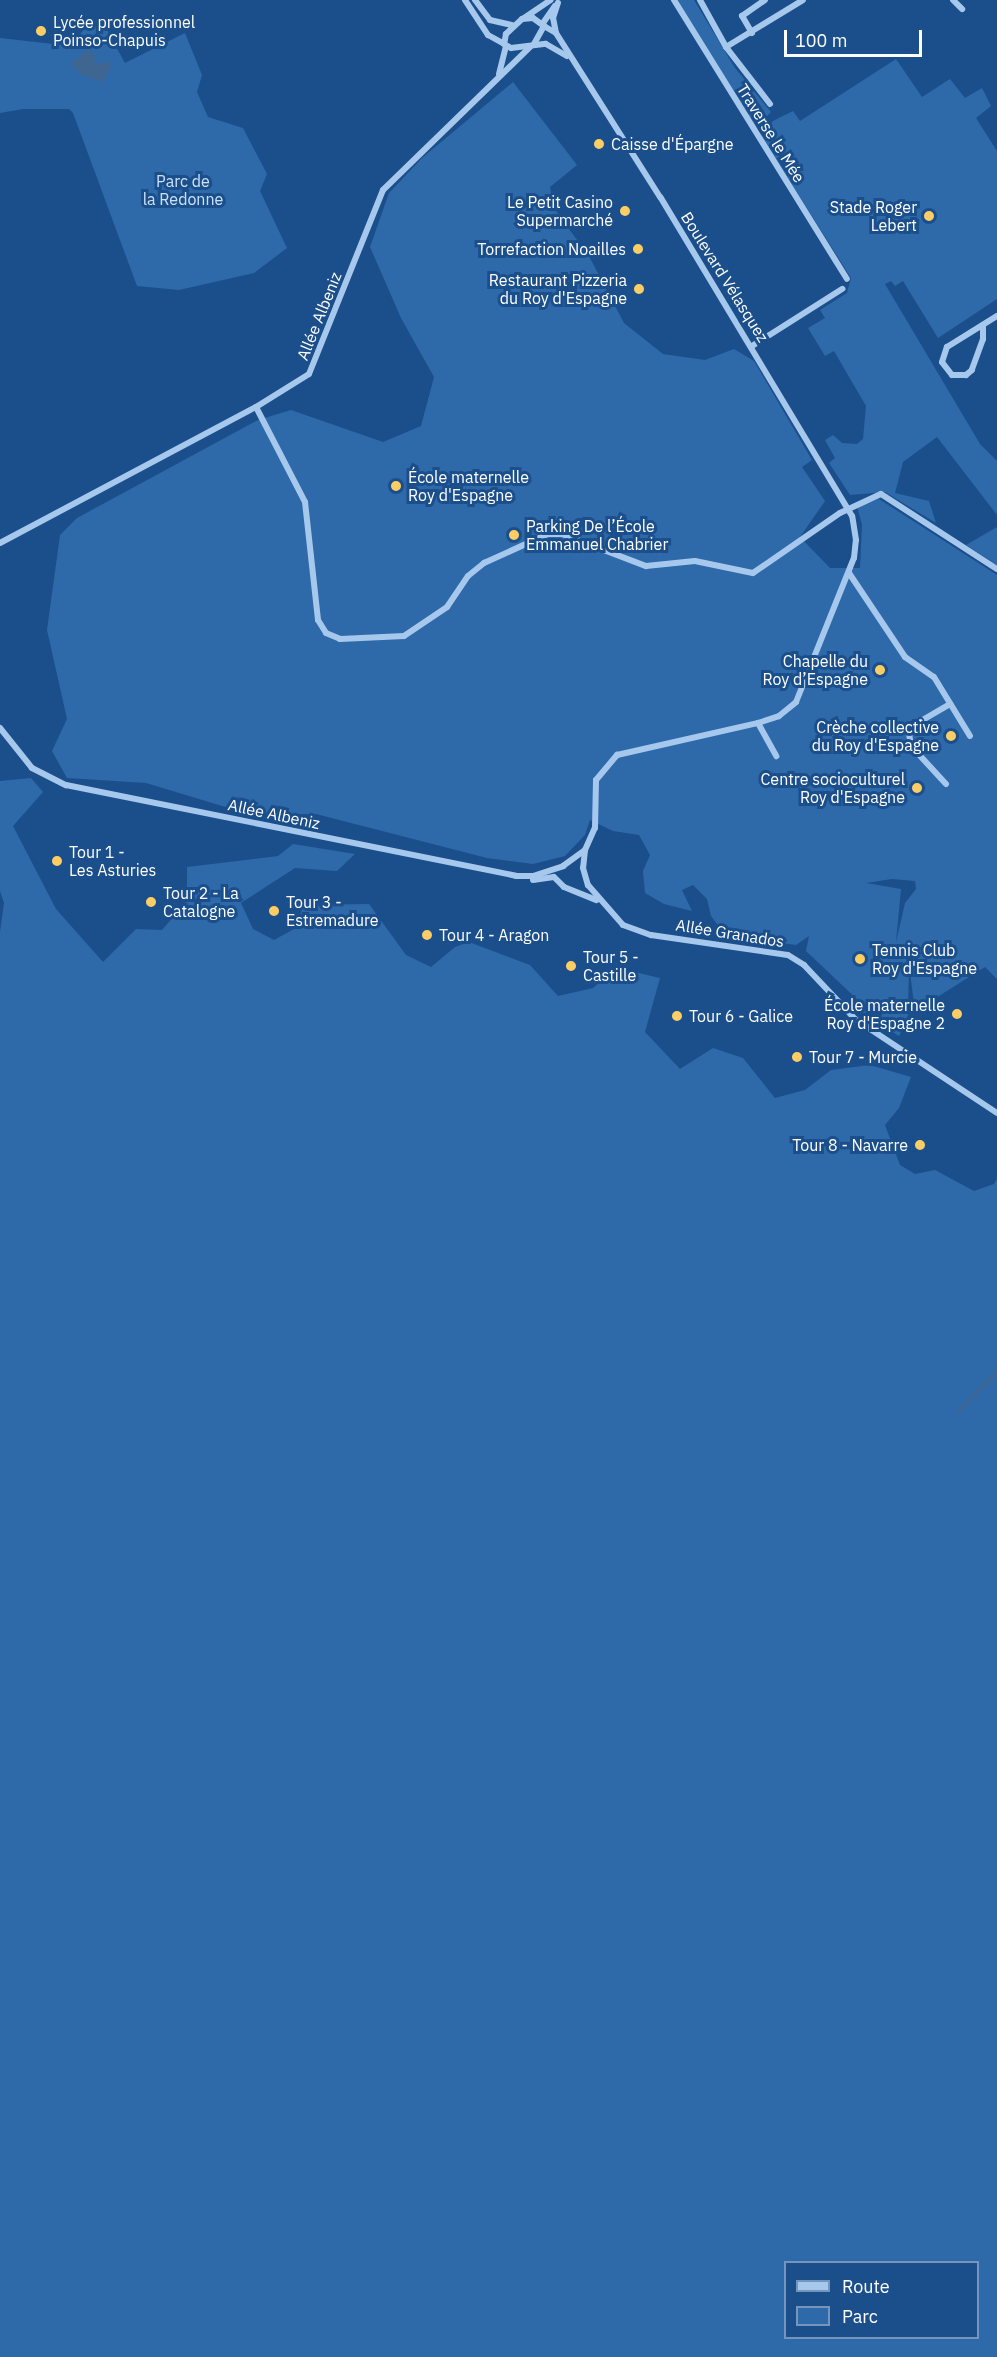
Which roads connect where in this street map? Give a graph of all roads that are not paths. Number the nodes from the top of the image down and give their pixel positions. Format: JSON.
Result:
{"nodes":[{"id":1,"x":465,"y":0,"type":"edge"},
{"id":2,"x":475,"y":0,"type":"edge"},
{"id":3,"x":551,"y":0,"type":"edge"},
{"id":4,"x":674,"y":0,"type":"edge"},
{"id":5,"x":700,"y":0,"type":"edge"},
{"id":6,"x":765,"y":0,"type":"edge"},
{"id":7,"x":803,"y":0,"type":"edge"},
{"id":8,"x":953,"y":0,"type":"edge"},
{"id":9,"x":560,"y":1,"type":"edge"},
{"id":10,"x":962,"y":9,"type":"dead end"},
{"id":11,"x":522,"y":19,"type":"junction"},
{"id":12,"x":543,"y":24,"type":"junction"},
{"id":13,"x":512,"y":25,"type":"junction"},
{"id":14,"x":556,"y":33,"type":"junction"},
{"id":15,"x":752,"y":33,"type":"junction"},
{"id":16,"x":505,"y":45,"type":"junction"},
{"id":17,"x":532,"y":45,"type":"junction"},
{"id":18,"x":726,"y":47,"type":"junction"},
{"id":19,"x":574,"y":63,"type":"junction"},
{"id":20,"x":498,"y":76,"type":"junction"},
{"id":21,"x":770,"y":104,"type":"dead end"},
{"id":22,"x":847,"y":279,"type":"dead end"},
{"id":23,"x":842,"y":289,"type":"dead end"},
{"id":24,"x":997,"y":316,"type":"edge"},
{"id":25,"x":983,"y":325,"type":"junction"},
{"id":26,"x":752,"y":346,"type":"junction"},
{"id":27,"x":256,"y":407,"type":"junction"},
{"id":28,"x":849,"y":508,"type":"junction"},
{"id":29,"x":0,"y":543,"type":"edge"},
{"id":30,"x":997,"y":569,"type":"edge"},
{"id":31,"x":849,"y":573,"type":"junction"},
{"id":32,"x":950,"y":704,"type":"junction"},
{"id":33,"x":758,"y":723,"type":"junction"},
{"id":34,"x":0,"y":728,"type":"edge"},
{"id":35,"x":970,"y":736,"type":"dead end"},
{"id":36,"x":776,"y":756,"type":"dead end"},
{"id":37,"x":946,"y":784,"type":"dead end"},
{"id":38,"x":585,"y":850,"type":"junction"},
{"id":39,"x":563,"y":866,"type":"junction"},
{"id":40,"x":516,"y":876,"type":"junction"},
{"id":41,"x":554,"y":877,"type":"junction"},
{"id":42,"x":598,"y":900,"type":"junction"},
{"id":43,"x":997,"y":1113,"type":"edge"}],
"edges":[{"from":1,"to":16,"type":"street"},
{"from":2,"to":13,"type":"street"},
{"from":3,"to":11,"type":"street"},
{"from":4,"to":22,"type":"street","name":"Traverse le Mée"},
{"from":5,"to":18,"type":"street","name":"Traverse le Mée"},
{"from":6,"to":15,"type":"street"},
{"from":7,"to":15,"type":"street"},
{"from":8,"to":10,"type":"street"},
{"from":9,"to":12,"type":"street","name":"Allée Albeniz"},
{"from":9,"to":14,"type":"street"},
{"from":11,"to":12,"type":"street","name":"Boulevard Vélasquez"},
{"from":11,"to":13,"type":"street"},
{"from":12,"to":14,"type":"street","name":"Boulevard Vélasquez"},
{"from":12,"to":17,"type":"street","name":"Allée Albeniz"},
{"from":13,"to":16,"type":"street"},
{"from":14,"to":19,"type":"street","name":"Boulevard Vélasquez"},
{"from":15,"to":18,"type":"street"},
{"from":16,"to":17,"type":"street","name":"Boulevard Vélasquez"},
{"from":16,"to":20,"type":"street"},
{"from":17,"to":19,"type":"street","name":"Boulevard Vélasquez"},
{"from":17,"to":20,"type":"street","name":"Allée Albeniz"},
{"from":18,"to":21,"type":"street","name":"Traverse le Mée"},
{"from":19,"to":26,"type":"street","name":"Boulevard Vélasquez"},
{"from":20,"to":27,"type":"street","name":"Allée Albeniz"},
{"from":23,"to":26,"type":"street"},
{"from":24,"to":25,"type":"street"},
{"from":25,"to":25,"type":"street"},
{"from":26,"to":28,"type":"street","name":"Boulevard Vélasquez"},
{"from":27,"to":28,"type":"street"},
{"from":27,"to":29,"type":"street","name":"Allée Albeniz"},
{"from":28,"to":30,"type":"street"},
{"from":28,"to":31,"type":"street"},
{"from":31,"to":32,"type":"street"},
{"from":31,"to":33,"type":"street"},
{"from":32,"to":35,"type":"street"},
{"from":32,"to":37,"type":"street"},
{"from":33,"to":36,"type":"street"},
{"from":33,"to":38,"type":"street"},
{"from":34,"to":40,"type":"street","name":"Allée Albeniz"},
{"from":38,"to":39,"type":"street","name":"Allée Albeniz"},
{"from":38,"to":42,"type":"street","name":"Allée Granados"},
{"from":39,"to":40,"type":"street","name":"Allée Albeniz"},
{"from":39,"to":41,"type":"street","name":"Allée Albeniz"},
{"from":40,"to":41,"type":"street"},
{"from":41,"to":42,"type":"street","name":"Allée Granados"},
{"from":42,"to":43,"type":"street","name":"Allée Granados"}]}
